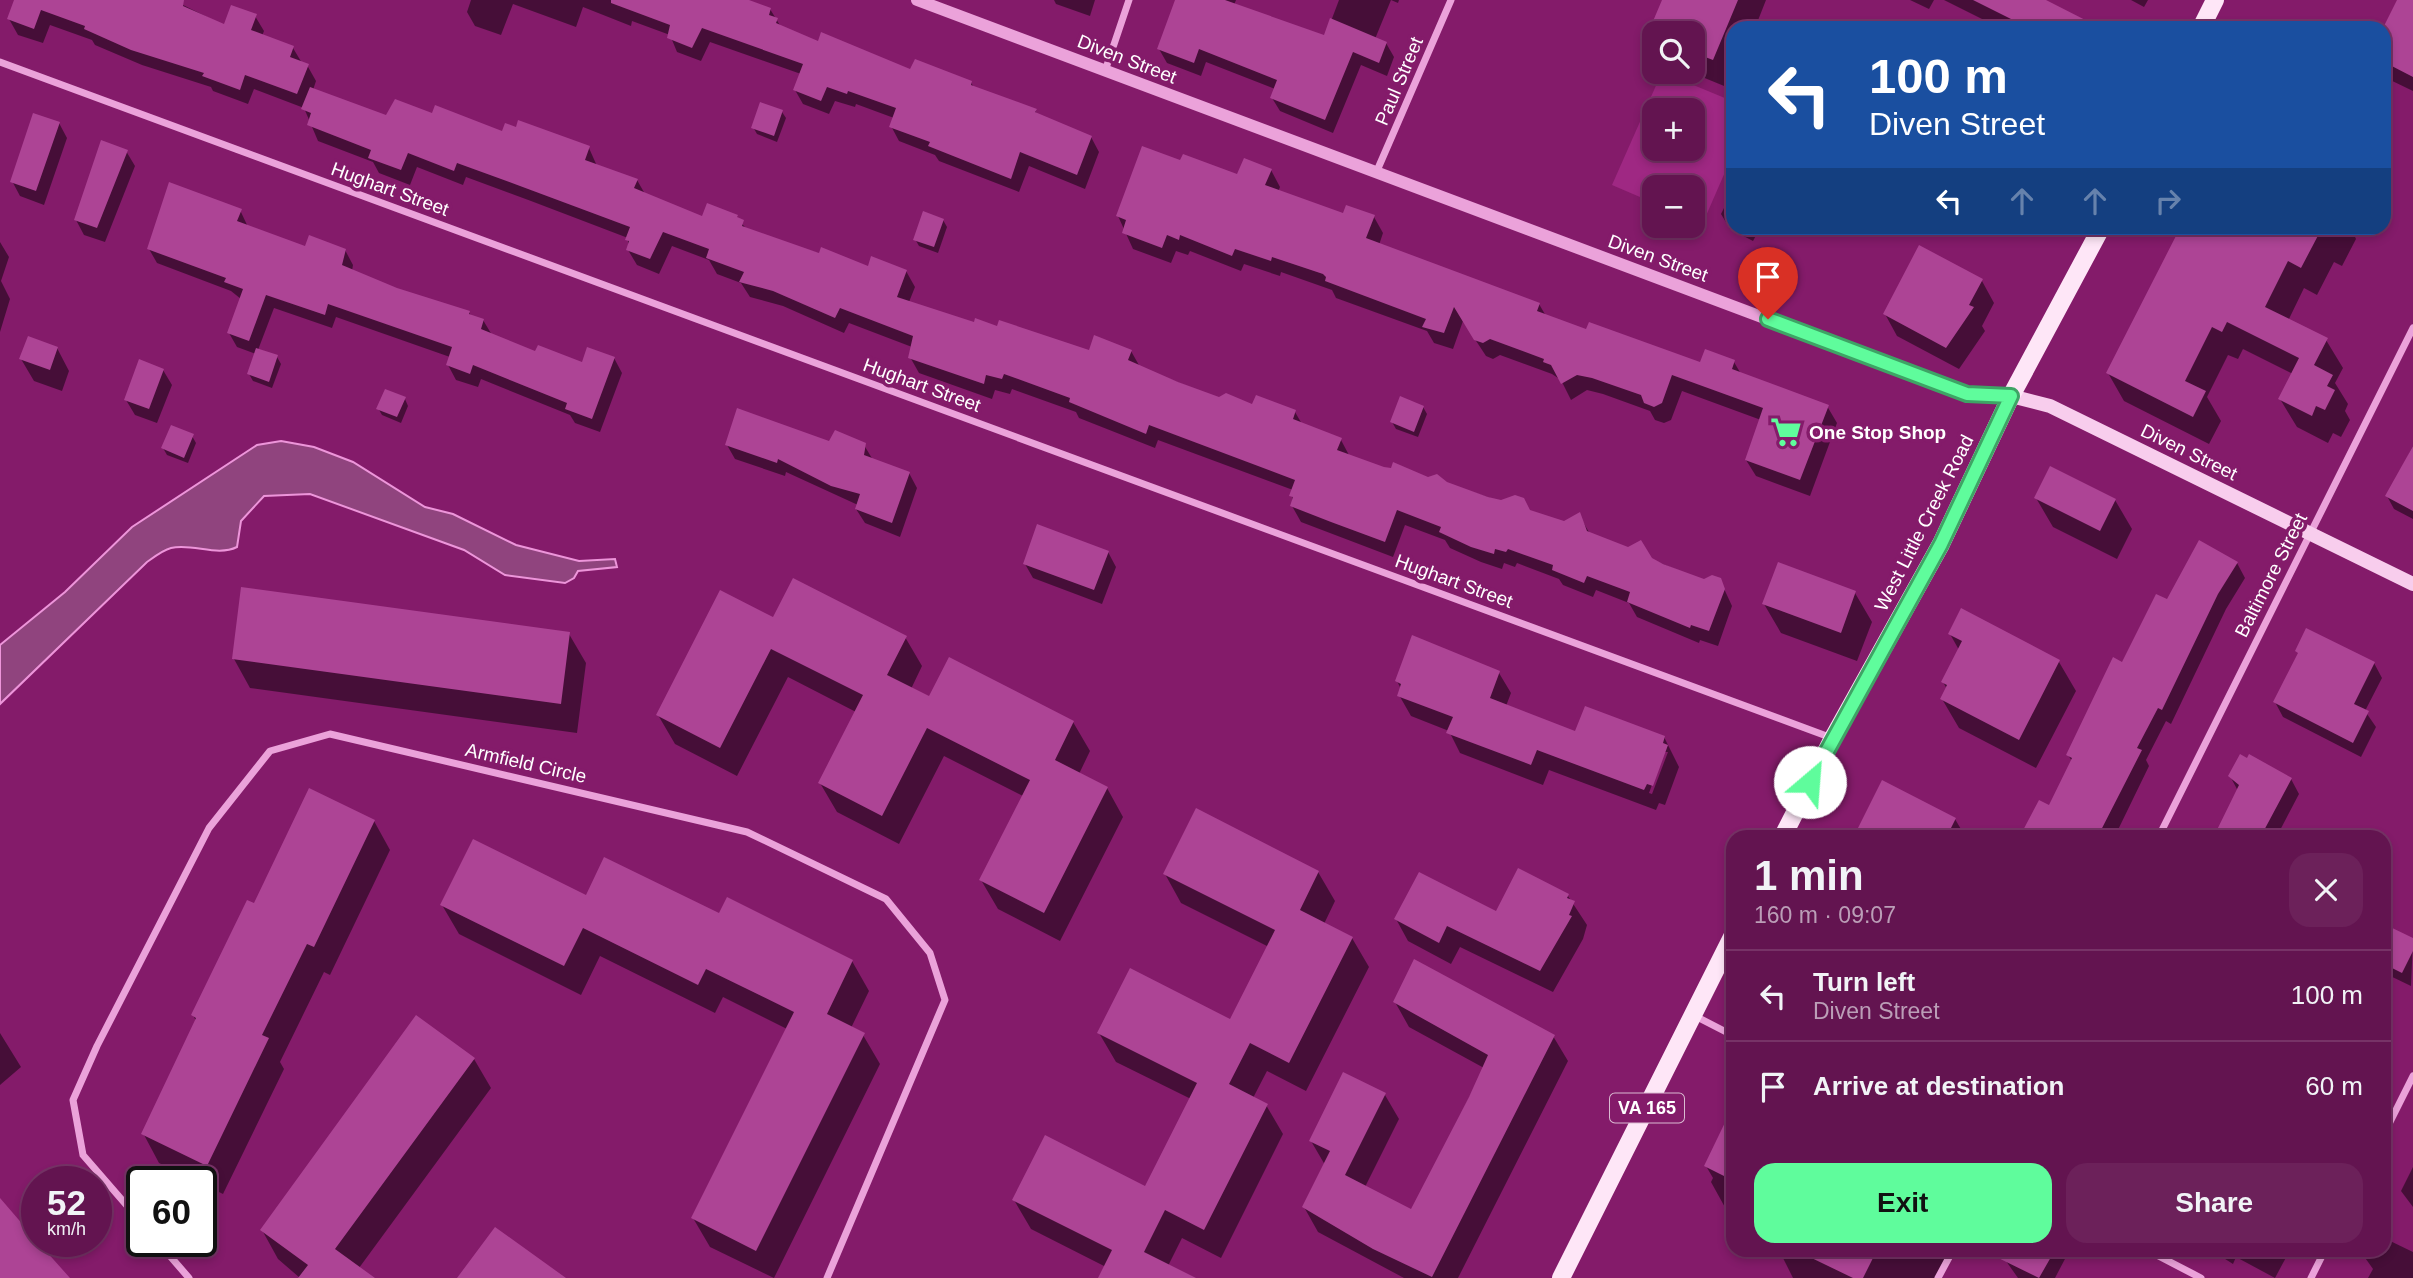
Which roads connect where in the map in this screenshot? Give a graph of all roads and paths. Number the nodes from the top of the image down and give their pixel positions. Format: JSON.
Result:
{"nodes":[{"id":1,"x":917,"y":0,"type":"edge"},
{"id":2,"x":1129,"y":0,"type":"edge"},
{"id":3,"x":1451,"y":0,"type":"edge"},
{"id":4,"x":2215,"y":0,"type":"edge"},
{"id":5,"x":2204,"y":21,"type":"edge"},
{"id":6,"x":0,"y":62,"type":"edge"},
{"id":7,"x":1104,"y":72,"type":"junction"},
{"id":8,"x":1376,"y":174,"type":"junction"},
{"id":9,"x":2097,"y":235,"type":"edge"},
{"id":10,"x":2413,"y":328,"type":"edge"},
{"id":11,"x":2011,"y":396,"type":"junction"},
{"id":12,"x":2311,"y":531,"type":"junction"},
{"id":13,"x":2413,"y":584,"type":"edge"},
{"id":14,"x":1833,"y":738,"type":"junction"},
{"id":15,"x":1786,"y":830,"type":"edge"},
{"id":16,"x":2162,"y":830,"type":"edge"},
{"id":17,"x":1726,"y":949,"type":"edge"},
{"id":18,"x":1693,"y":1015,"type":"junction"},
{"id":19,"x":1726,"y":1032,"type":"edge"},
{"id":20,"x":2413,"y":1076,"type":"edge"},
{"id":21,"x":2391,"y":1120,"type":"edge"},
{"id":22,"x":126,"y":1205,"type":"edge"},
{"id":23,"x":171,"y":1257,"type":"edge"},
{"id":24,"x":1949,"y":1257,"type":"edge"},
{"id":25,"x":2160,"y":1257,"type":"edge"},
{"id":26,"x":2322,"y":1257,"type":"edge"},
{"id":27,"x":189,"y":1278,"type":"edge"},
{"id":28,"x":827,"y":1278,"type":"edge"},
{"id":29,"x":1562,"y":1278,"type":"edge"},
{"id":30,"x":1938,"y":1278,"type":"edge"},
{"id":31,"x":2201,"y":1278,"type":"edge"},
{"id":32,"x":2311,"y":1278,"type":"edge"}],
"edges":[{"from":1,"to":7,"type":"street","name":"Diven Street"},
{"from":2,"to":7,"type":"street"},
{"from":3,"to":8,"type":"street","name":"Paul Street"},
{"from":4,"to":5,"type":"main road"},
{"from":6,"to":14,"type":"street","name":"Hughart Street"},
{"from":7,"to":8,"type":"street","name":"Diven Street"},
{"from":8,"to":11,"type":"street","name":"Diven Street"},
{"from":9,"to":11,"type":"main road","name":"West Little Creek Road"},
{"from":10,"to":12,"type":"street","name":"Baltimore Street"},
{"from":11,"to":12,"type":"main road","name":"Diven Street"},
{"from":11,"to":14,"type":"main road","name":"West Little Creek Road"},
{"from":12,"to":13,"type":"main road","name":"Diven Street"},
{"from":12,"to":16,"type":"street","name":"Baltimore Street"},
{"from":14,"to":15,"type":"main road","name":"West Little Creek Road"},
{"from":17,"to":18,"type":"main road","number":"VA 165"},
{"from":18,"to":19,"type":"street"},
{"from":18,"to":29,"type":"main road","number":"VA 165"},
{"from":20,"to":21,"type":"street"},
{"from":22,"to":28,"type":"street","name":"Armfield Circle"},
{"from":23,"to":27,"type":"street"},
{"from":24,"to":30,"type":"street"},
{"from":25,"to":31,"type":"street"},
{"from":26,"to":32,"type":"street"}]}
